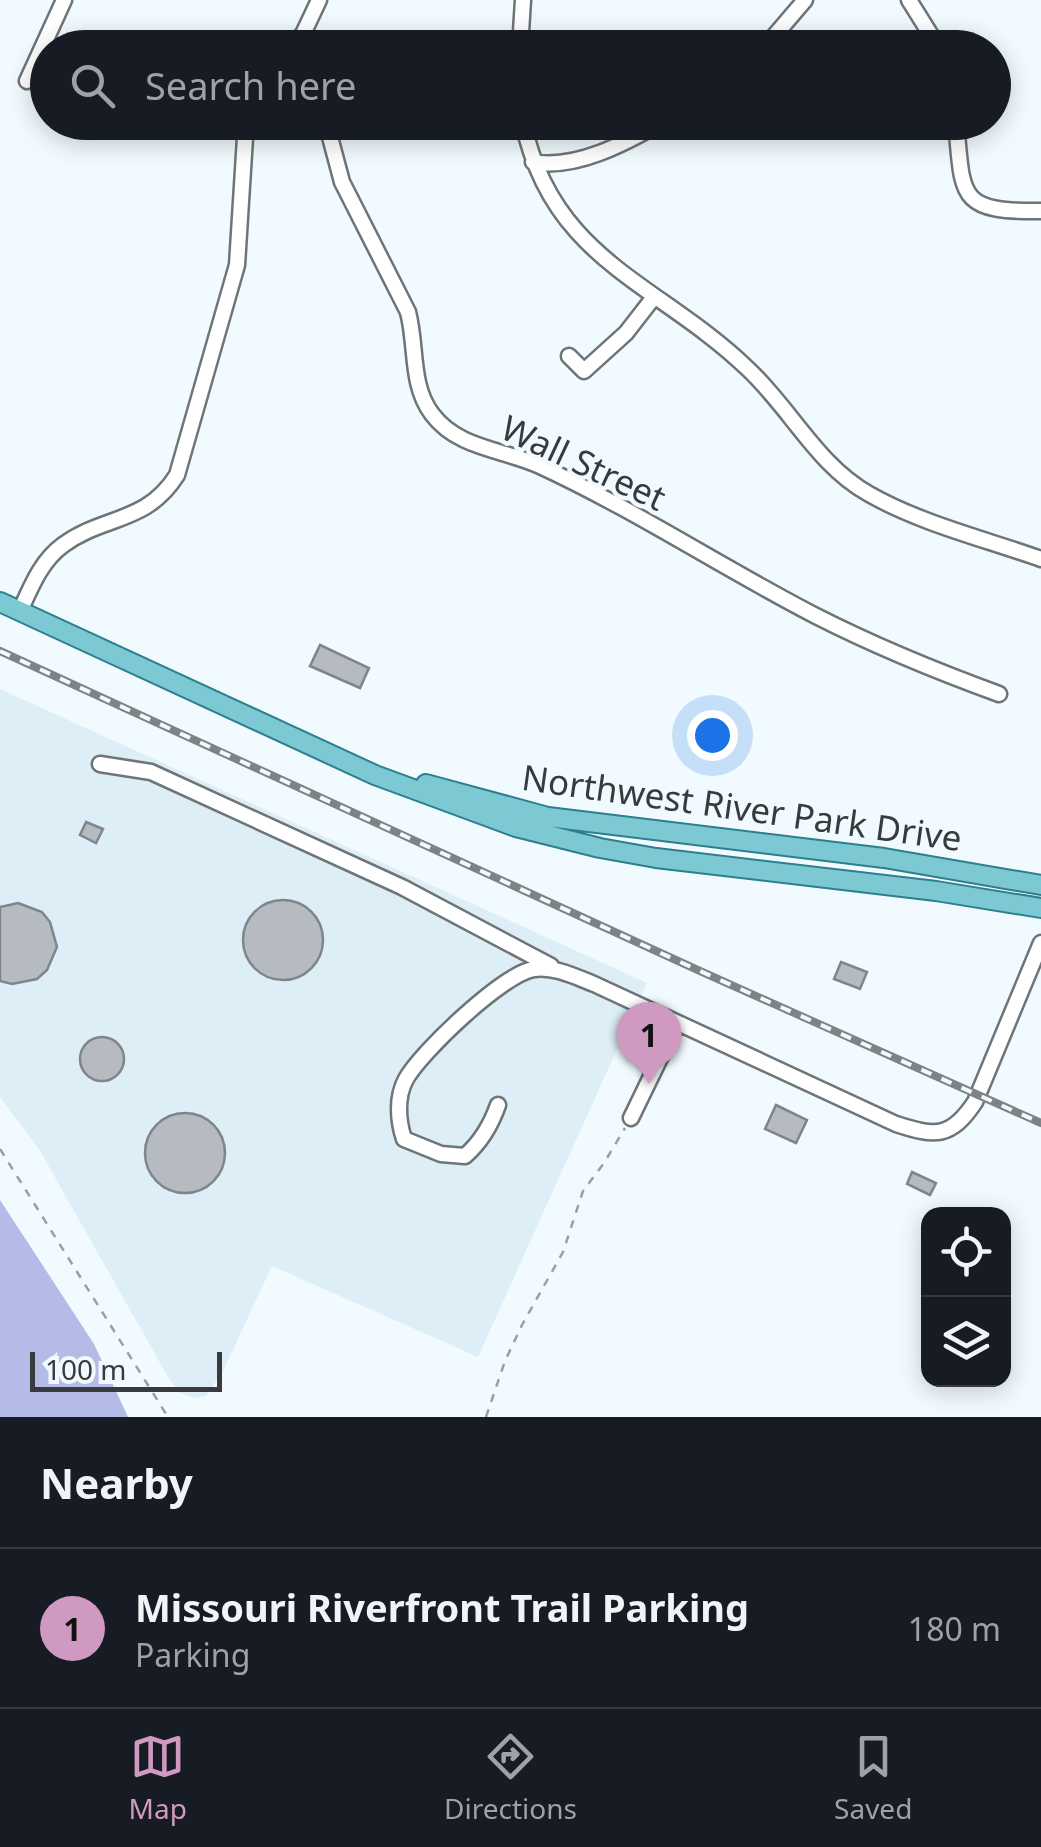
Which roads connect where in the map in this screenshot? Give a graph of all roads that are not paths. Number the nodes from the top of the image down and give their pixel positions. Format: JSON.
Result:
{"nodes":[{"id":1,"x":64,"y":0,"type":"edge"},
{"id":2,"x":319,"y":0,"type":"edge"},
{"id":3,"x":523,"y":0,"type":"edge"},
{"id":4,"x":805,"y":0,"type":"edge"},
{"id":5,"x":910,"y":0,"type":"edge"},
{"id":6,"x":50,"y":30,"type":"edge"},
{"id":7,"x":305,"y":30,"type":"edge"},
{"id":8,"x":521,"y":30,"type":"edge"},
{"id":9,"x":779,"y":30,"type":"edge"},
{"id":10,"x":928,"y":30,"type":"edge"},
{"id":11,"x":30,"y":74,"type":"edge"},
{"id":12,"x":27,"y":81,"type":"dead end"},
{"id":13,"x":245,"y":140,"type":"edge"},
{"id":14,"x":331,"y":140,"type":"edge"},
{"id":15,"x":528,"y":140,"type":"edge"},
{"id":16,"x":628,"y":140,"type":"edge"},
{"id":17,"x":957,"y":140,"type":"edge"},
{"id":18,"x":534,"y":162,"type":"junction"},
{"id":19,"x":1041,"y":212,"type":"edge"},
{"id":20,"x":654,"y":297,"type":"junction"},
{"id":21,"x":569,"y":356,"type":"dead end"},
{"id":22,"x":1041,"y":559,"type":"edge"},
{"id":23,"x":0,"y":602,"type":"edge"},
{"id":24,"x":20,"y":611,"type":"junction"},
{"id":25,"x":998,"y":694,"type":"dead end"},
{"id":26,"x":322,"y":748,"type":"junction"},
{"id":27,"x":100,"y":764,"type":"dead end"},
{"id":28,"x":1041,"y":885,"type":"edge"},
{"id":29,"x":1041,"y":908,"type":"edge"},
{"id":30,"x":1041,"y":944,"type":"edge"},
{"id":31,"x":560,"y":971,"type":"junction"},
{"id":32,"x":676,"y":1023,"type":"junction"},
{"id":33,"x":498,"y":1104,"type":"dead end"},
{"id":34,"x":630,"y":1118,"type":"road end"}],
"edges":[{"from":1,"to":6,"type":"street"},
{"from":2,"to":7,"type":"street"},
{"from":3,"to":8,"type":"street"},
{"from":4,"to":9,"type":"street"},
{"from":5,"to":10,"type":"street"},
{"from":11,"to":12,"type":"street"},
{"from":13,"to":24,"type":"street"},
{"from":14,"to":25,"type":"street","name":"Wall Street"},
{"from":15,"to":18,"type":"street"},
{"from":16,"to":18,"type":"street"},
{"from":17,"to":19,"type":"street"},
{"from":18,"to":20,"type":"street"},
{"from":20,"to":21,"type":"street"},
{"from":20,"to":22,"type":"street"},
{"from":23,"to":24,"type":"main road","name":"Northwest River Park Drive"},
{"from":24,"to":26,"type":"main road","name":"Northwest River Park Drive"},
{"from":26,"to":28,"type":"main road","name":"Northwest River Park Drive"},
{"from":26,"to":29,"type":"main road","name":"Northwest River Park Drive"},
{"from":27,"to":31,"type":"street"},
{"from":30,"to":32,"type":"street"},
{"from":31,"to":32,"type":"street"},
{"from":31,"to":33,"type":"street"},
{"from":32,"to":34,"type":"street"}]}
